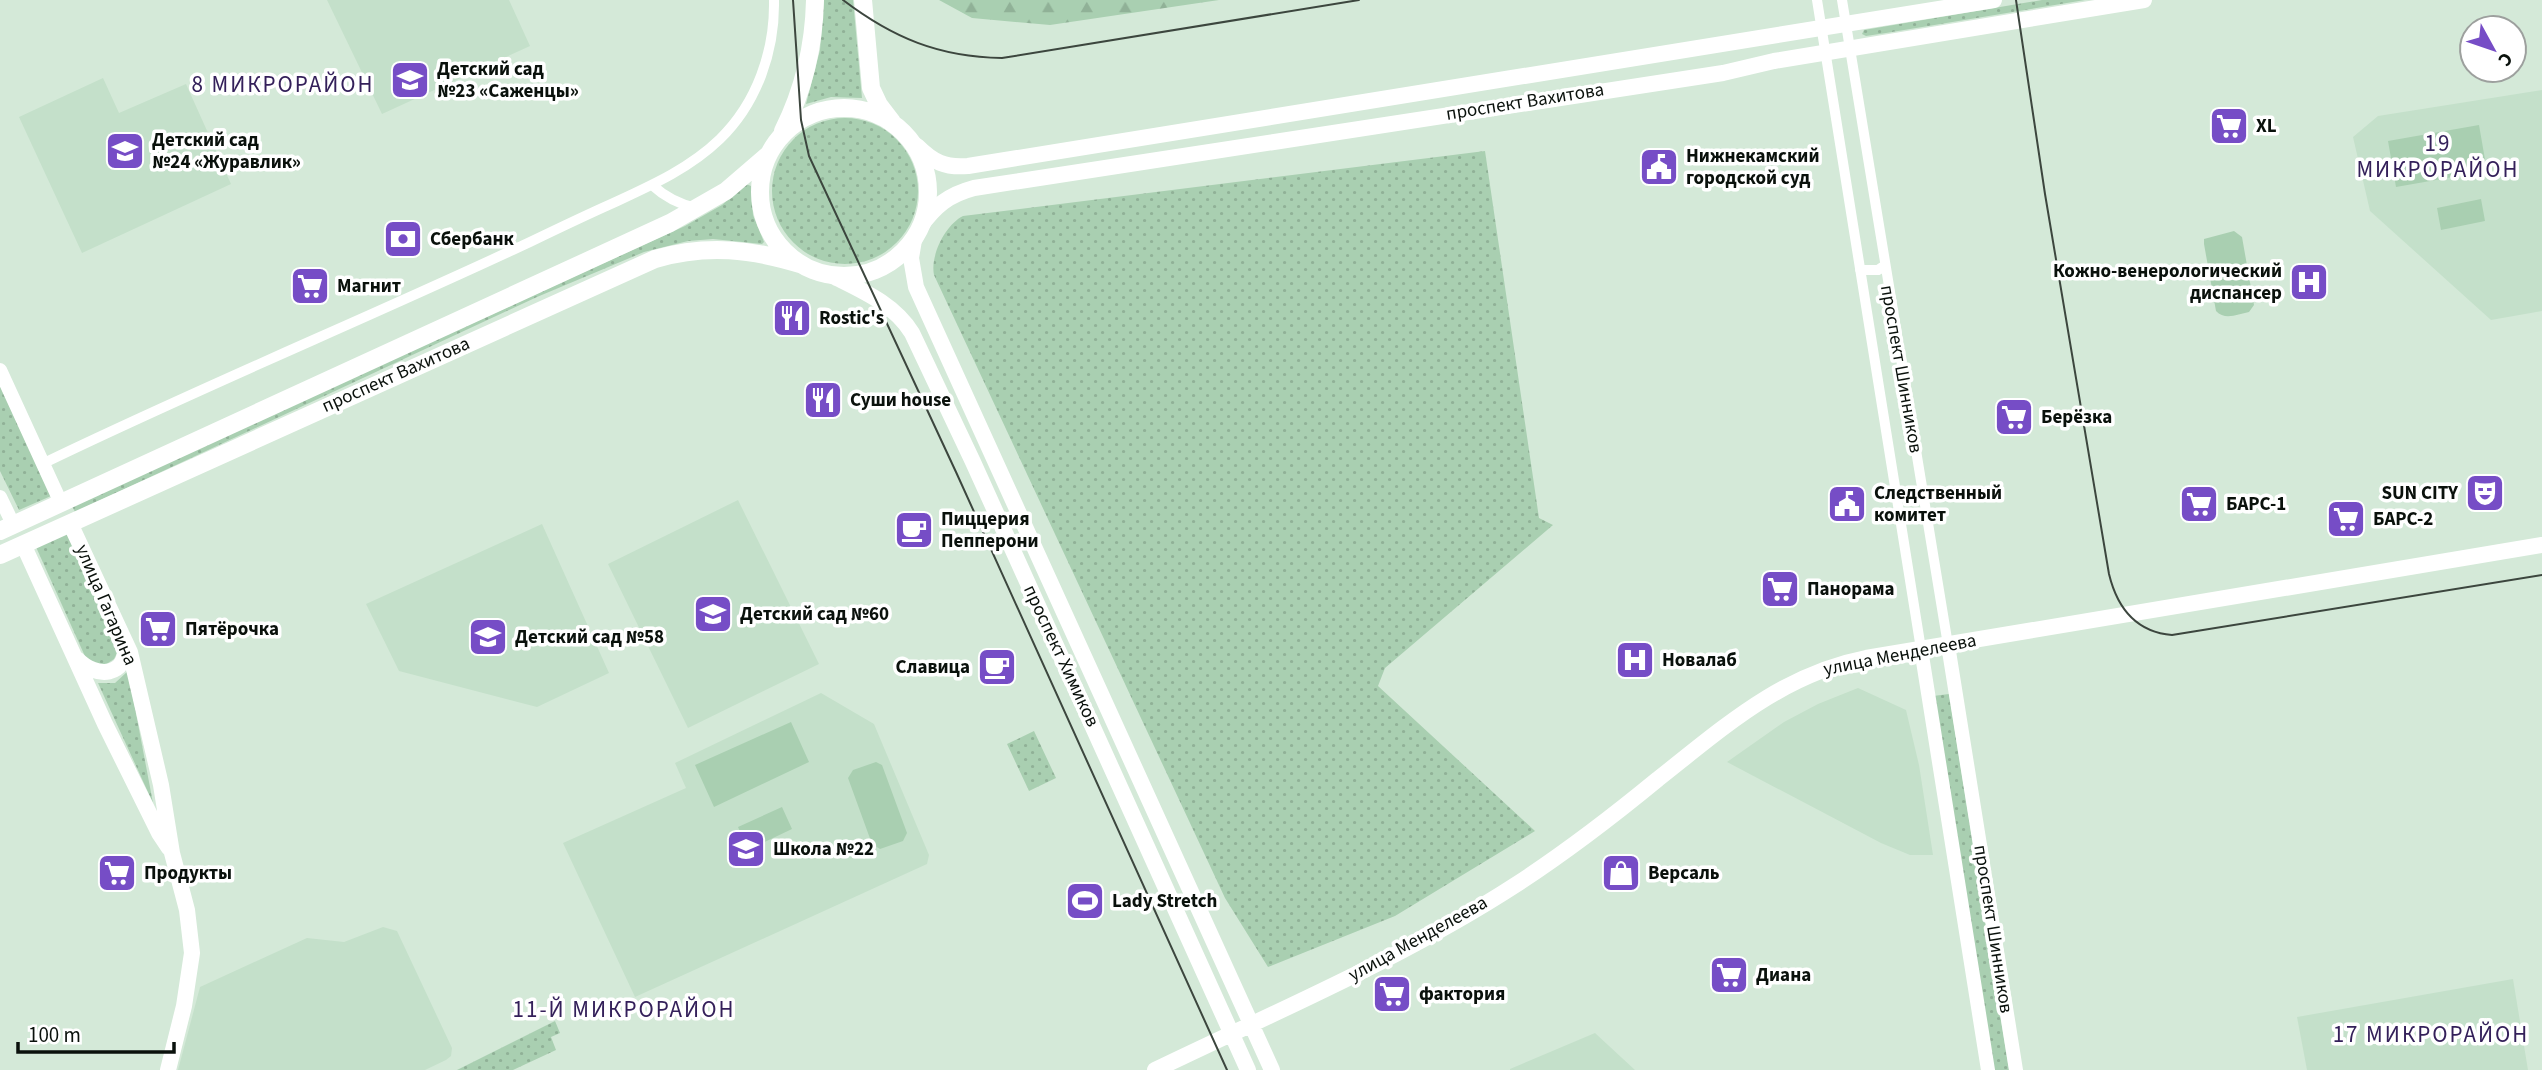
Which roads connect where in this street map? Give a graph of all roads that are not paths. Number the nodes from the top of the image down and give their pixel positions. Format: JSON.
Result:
{"nodes":[{"id":1,"x":774,"y":0,"type":"edge"},
{"id":2,"x":815,"y":0,"type":"edge"},
{"id":3,"x":863,"y":0,"type":"edge"},
{"id":4,"x":1817,"y":0,"type":"edge"},
{"id":5,"x":1842,"y":0,"type":"edge"},
{"id":6,"x":1994,"y":0,"type":"edge"},
{"id":7,"x":2144,"y":0,"type":"edge"},
{"id":8,"x":1845,"y":23,"type":"junction"},
{"id":9,"x":1821,"y":27,"type":"junction"},
{"id":10,"x":1849,"y":49,"type":"junction"},
{"id":11,"x":1825,"y":53,"type":"junction"},
{"id":12,"x":892,"y":122,"type":"junction"},
{"id":13,"x":916,"y":146,"type":"junction"},
{"id":14,"x":773,"y":148,"type":"junction"},
{"id":15,"x":652,"y":185,"type":"junction"},
{"id":16,"x":698,"y":208,"type":"junction"},
{"id":17,"x":917,"y":234,"type":"junction"},
{"id":18,"x":803,"y":265,"type":"junction"},
{"id":19,"x":1884,"y":266,"type":"junction"},
{"id":20,"x":1860,"y":270,"type":"junction"},
{"id":21,"x":833,"y":276,"type":"junction"},
{"id":22,"x":0,"y":370,"type":"edge"},
{"id":23,"x":4,"y":382,"type":"edge"},
{"id":24,"x":42,"y":464,"type":"junction"},
{"id":25,"x":0,"y":497,"type":"edge"},
{"id":26,"x":61,"y":503,"type":"junction"},
{"id":27,"x":70,"y":523,"type":"junction"},
{"id":28,"x":7,"y":527,"type":"edge"},
{"id":29,"x":23,"y":544,"type":"junction"},
{"id":30,"x":2542,"y":545,"type":"edge"},
{"id":31,"x":0,"y":555,"type":"edge"},
{"id":32,"x":122,"y":635,"type":"junction"},
{"id":33,"x":1948,"y":645,"type":"junction"},
{"id":34,"x":1921,"y":649,"type":"junction"},
{"id":35,"x":75,"y":657,"type":"junction"},
{"id":36,"x":1953,"y":679,"type":"junction"},
{"id":37,"x":1927,"y":683,"type":"junction"},
{"id":38,"x":1146,"y":792,"type":"junction"},
{"id":39,"x":1127,"y":802,"type":"junction"},
{"id":40,"x":172,"y":853,"type":"junction"},
{"id":41,"x":1251,"y":1026,"type":"junction"},
{"id":42,"x":1231,"y":1034,"type":"junction"},
{"id":43,"x":167,"y":1070,"type":"edge"},
{"id":44,"x":1155,"y":1070,"type":"edge"},
{"id":45,"x":1248,"y":1070,"type":"edge"},
{"id":46,"x":1272,"y":1070,"type":"edge"},
{"id":47,"x":1988,"y":1070,"type":"edge"},
{"id":48,"x":2016,"y":1070,"type":"edge"}],
"edges":[{"from":1,"to":15,"type":"street"},
{"from":2,"to":14,"type":"main road"},
{"from":3,"to":12,"type":"main road"},
{"from":4,"to":9,"type":"street","name":"проспект Шинников"},
{"from":5,"to":8,"type":"street","name":"проспект Шинников"},
{"from":6,"to":8,"type":"main road","name":"проспект Вахитова"},
{"from":7,"to":10,"type":"main road","name":"проспект Вахитова"},
{"from":8,"to":9,"type":"main road","name":"проспект Вахитова"},
{"from":8,"to":10,"type":"street","name":"проспект Шинников"},
{"from":9,"to":11,"type":"street","name":"проспект Шинников"},
{"from":9,"to":13,"type":"main road","name":"проспект Вахитова"},
{"from":10,"to":11,"type":"main road","name":"проспект Вахитова"},
{"from":10,"to":19,"type":"street","name":"проспект Шинников"},
{"from":11,"to":17,"type":"main road","name":"проспект Вахитова"},
{"from":11,"to":20,"type":"street","name":"проспект Шинников"},
{"from":12,"to":13,"type":"main road","name":"проспект Вахитова"},
{"from":12,"to":14,"type":"main road","name":"проспект Вахитова"},
{"from":13,"to":17,"type":"main road","name":"проспект Вахитова"},
{"from":14,"to":16,"type":"main road","name":"проспект Вахитова"},
{"from":14,"to":18,"type":"main road","name":"проспект Вахитова"},
{"from":15,"to":16,"type":"street"},
{"from":15,"to":24,"type":"street"},
{"from":16,"to":26,"type":"main road","name":"проспект Вахитова"},
{"from":17,"to":21,"type":"main road","name":"проспект Вахитова"},
{"from":17,"to":38,"type":"main road","name":"проспект Химиков"},
{"from":18,"to":21,"type":"main road","name":"проспект Вахитова"},
{"from":18,"to":27,"type":"main road","name":"проспект Вахитова"},
{"from":19,"to":20,"type":"street"},
{"from":19,"to":33,"type":"street","name":"проспект Шинников"},
{"from":20,"to":34,"type":"street","name":"проспект Шинников"},
{"from":21,"to":39,"type":"main road","name":"проспект Химиков"},
{"from":22,"to":23,"type":"street","name":"улица Гагарина"},
{"from":23,"to":24,"type":"street","name":"улица Гагарина"},
{"from":24,"to":26,"type":"street","name":"улица Гагарина"},
{"from":25,"to":28,"type":"street","name":"улица Гагарина"},
{"from":26,"to":27,"type":"main road","name":"улица Гагарина"},
{"from":26,"to":28,"type":"main road","name":"проспект Вахитова"},
{"from":27,"to":29,"type":"main road","name":"проспект Вахитова"},
{"from":27,"to":32,"type":"main road","name":"улица Гагарина"},
{"from":28,"to":29,"type":"main road","name":"улица Гагарина"},
{"from":29,"to":31,"type":"main road","name":"проспект Вахитова"},
{"from":29,"to":35,"type":"main road","name":"улица Гагарина"},
{"from":30,"to":33,"type":"main road","name":"улица Менделеева"},
{"from":32,"to":35,"type":"main road"},
{"from":32,"to":40,"type":"main road","name":"улица Гагарина"},
{"from":33,"to":34,"type":"main road","name":"улица Менделеева"},
{"from":33,"to":36,"type":"street","name":"проспект Шинников"},
{"from":34,"to":37,"type":"street","name":"проспект Шинников"},
{"from":34,"to":41,"type":"main road","name":"улица Менделеева"},
{"from":35,"to":40,"type":"main road","name":"улица Гагарина"},
{"from":36,"to":37,"type":"street"},
{"from":36,"to":48,"type":"street","name":"проспект Шинников"},
{"from":37,"to":47,"type":"street","name":"проспект Шинников"},
{"from":38,"to":39,"type":"main road"},
{"from":38,"to":41,"type":"main road","name":"проспект Химиков"},
{"from":39,"to":42,"type":"main road","name":"проспект Химиков"},
{"from":40,"to":43,"type":"main road","name":"улица Гагарина"},
{"from":41,"to":42,"type":"main road","name":"улица Менделеева"},
{"from":41,"to":46,"type":"main road","name":"проспект Химиков"},
{"from":42,"to":44,"type":"main road","name":"улица Менделеева"},
{"from":42,"to":45,"type":"main road","name":"проспект Химиков"}]}
